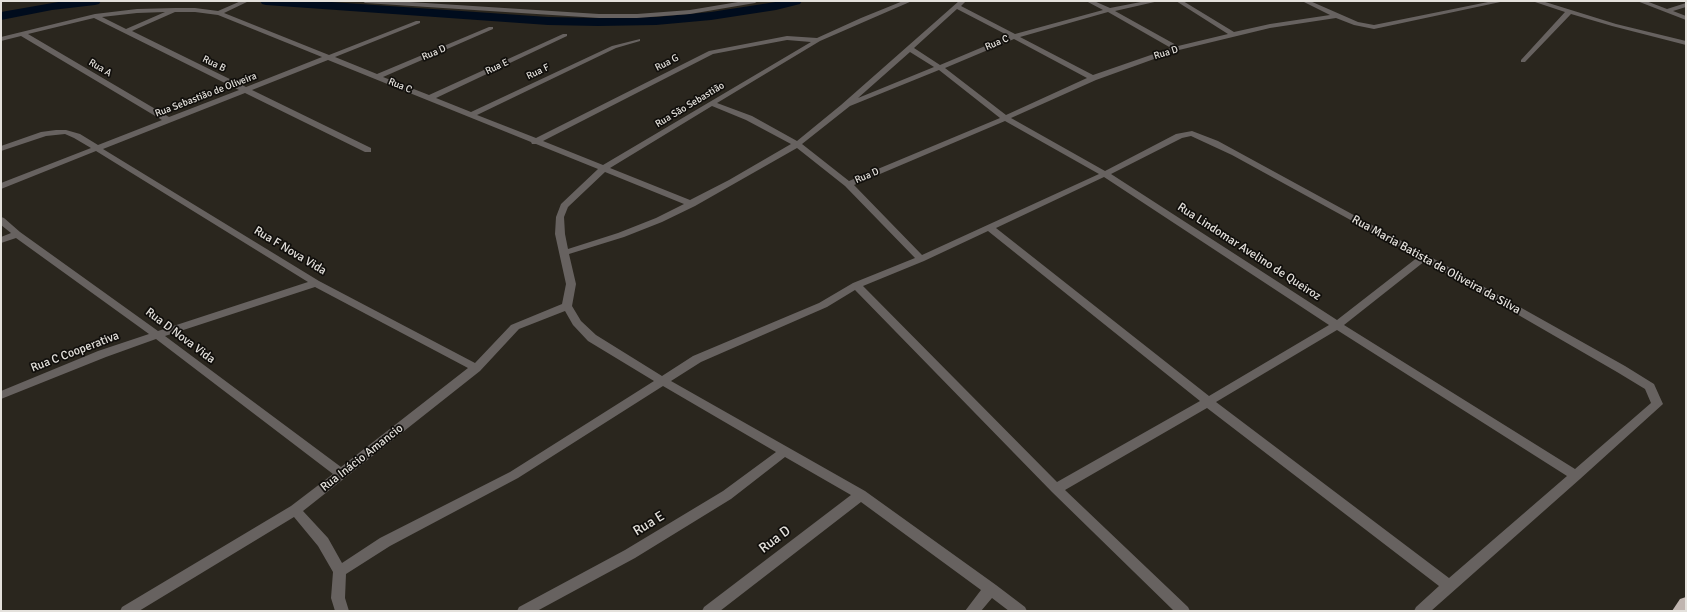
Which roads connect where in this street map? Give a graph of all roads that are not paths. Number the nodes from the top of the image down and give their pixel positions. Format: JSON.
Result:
{"nodes":[{"id":1,"x":246,"y":1,"type":"edge"},
{"id":2,"x":365,"y":1,"type":"edge"},
{"id":3,"x":755,"y":1,"type":"edge"},
{"id":4,"x":908,"y":1,"type":"edge"},
{"id":5,"x":963,"y":1,"type":"edge"},
{"id":6,"x":1089,"y":1,"type":"edge"},
{"id":7,"x":1156,"y":1,"type":"edge"},
{"id":8,"x":1179,"y":1,"type":"edge"},
{"id":9,"x":1305,"y":1,"type":"edge"},
{"id":10,"x":1502,"y":1,"type":"edge"},
{"id":11,"x":1535,"y":1,"type":"edge"},
{"id":12,"x":1640,"y":1,"type":"edge"},
{"id":13,"x":1686,"y":5,"type":"edge"},
{"id":14,"x":956,"y":6,"type":"junction"},
{"id":15,"x":175,"y":10,"type":"junction"},
{"id":16,"x":1110,"y":10,"type":"junction"},
{"id":17,"x":1667,"y":11,"type":"junction"},
{"id":18,"x":1569,"y":12,"type":"junction"},
{"id":19,"x":219,"y":13,"type":"junction"},
{"id":20,"x":95,"y":16,"type":"junction"},
{"id":21,"x":1338,"y":16,"type":"junction"},
{"id":22,"x":1686,"y":18,"type":"edge"},
{"id":23,"x":418,"y":22,"type":"dead end"},
{"id":24,"x":491,"y":28,"type":"dead end"},
{"id":25,"x":127,"y":31,"type":"junction"},
{"id":26,"x":21,"y":33,"type":"junction"},
{"id":27,"x":565,"y":35,"type":"dead end"},
{"id":28,"x":1234,"y":35,"type":"junction"},
{"id":29,"x":1013,"y":37,"type":"junction"},
{"id":30,"x":1,"y":39,"type":"edge"},
{"id":31,"x":638,"y":40,"type":"dead end"},
{"id":32,"x":818,"y":40,"type":"junction"},
{"id":33,"x":1686,"y":43,"type":"edge"},
{"id":34,"x":1177,"y":48,"type":"junction"},
{"id":35,"x":910,"y":49,"type":"junction"},
{"id":36,"x":328,"y":57,"type":"junction"},
{"id":37,"x":1523,"y":61,"type":"dead end"},
{"id":38,"x":939,"y":68,"type":"junction"},
{"id":39,"x":376,"y":77,"type":"junction"},
{"id":40,"x":1093,"y":78,"type":"junction"},
{"id":41,"x":246,"y":90,"type":"junction"},
{"id":42,"x":429,"y":98,"type":"junction"},
{"id":43,"x":711,"y":103,"type":"junction"},
{"id":44,"x":844,"y":107,"type":"junction"},
{"id":45,"x":470,"y":115,"type":"junction"},
{"id":46,"x":1005,"y":118,"type":"junction"},
{"id":47,"x":168,"y":120,"type":"junction"},
{"id":48,"x":535,"y":142,"type":"junction"},
{"id":49,"x":796,"y":144,"type":"junction"},
{"id":50,"x":95,"y":148,"type":"junction"},
{"id":51,"x":1,"y":149,"type":"edge"},
{"id":52,"x":368,"y":150,"type":"dead end"},
{"id":53,"x":603,"y":169,"type":"junction"},
{"id":54,"x":1105,"y":174,"type":"junction"},
{"id":55,"x":848,"y":184,"type":"junction"},
{"id":56,"x":1,"y":186,"type":"edge"},
{"id":57,"x":692,"y":204,"type":"junction"},
{"id":58,"x":1,"y":220,"type":"edge"},
{"id":59,"x":990,"y":228,"type":"junction"},
{"id":60,"x":17,"y":234,"type":"junction"},
{"id":61,"x":1,"y":240,"type":"edge"},
{"id":62,"x":564,"y":253,"type":"junction"},
{"id":63,"x":1424,"y":257,"type":"junction"},
{"id":64,"x":921,"y":259,"type":"junction"},
{"id":65,"x":316,"y":283,"type":"junction"},
{"id":66,"x":856,"y":284,"type":"junction"},
{"id":67,"x":567,"y":306,"type":"junction"},
{"id":68,"x":1337,"y":325,"type":"junction"},
{"id":69,"x":158,"y":336,"type":"junction"},
{"id":70,"x":476,"y":368,"type":"junction"},
{"id":71,"x":663,"y":382,"type":"junction"},
{"id":72,"x":1,"y":395,"type":"edge"},
{"id":73,"x":1208,"y":402,"type":"junction"},
{"id":74,"x":784,"y":452,"type":"junction"},
{"id":75,"x":342,"y":474,"type":"junction"},
{"id":76,"x":1576,"y":476,"type":"junction"},
{"id":77,"x":1056,"y":489,"type":"junction"},
{"id":78,"x":861,"y":495,"type":"junction"},
{"id":79,"x":295,"y":510,"type":"junction"},
{"id":80,"x":340,"y":571,"type":"junction"},
{"id":81,"x":1449,"y":586,"type":"junction"},
{"id":82,"x":991,"y":589,"type":"junction"},
{"id":83,"x":1686,"y":604,"type":"edge"},
{"id":84,"x":127,"y":611,"type":"edge"},
{"id":85,"x":342,"y":611,"type":"edge"},
{"id":86,"x":524,"y":611,"type":"edge"},
{"id":87,"x":708,"y":611,"type":"edge"},
{"id":88,"x":972,"y":611,"type":"edge"},
{"id":89,"x":1020,"y":611,"type":"edge"},
{"id":90,"x":1183,"y":611,"type":"edge"},
{"id":91,"x":1421,"y":611,"type":"edge"},
{"id":92,"x":1680,"y":611,"type":"edge"}],
"edges":[{"from":1,"to":19,"type":"street"},
{"from":2,"to":3,"type":"street"},
{"from":4,"to":32,"type":"street","name":"Rua São Sebastião"},
{"from":5,"to":14,"type":"street"},
{"from":6,"to":16,"type":"street"},
{"from":7,"to":16,"type":"street","name":"Rua C"},
{"from":8,"to":28,"type":"street"},
{"from":9,"to":21,"type":"street"},
{"from":10,"to":21,"type":"street"},
{"from":11,"to":18,"type":"street"},
{"from":12,"to":17,"type":"street"},
{"from":13,"to":17,"type":"street"},
{"from":14,"to":29,"type":"street"},
{"from":14,"to":35,"type":"street"},
{"from":15,"to":19,"type":"street","name":"Rua C"},
{"from":15,"to":20,"type":"street","name":"Rua C"},
{"from":15,"to":25,"type":"street"},
{"from":16,"to":29,"type":"street","name":"Rua C"},
{"from":16,"to":34,"type":"street"},
{"from":17,"to":22,"type":"street"},
{"from":18,"to":33,"type":"street"},
{"from":18,"to":37,"type":"street"},
{"from":19,"to":36,"type":"street","name":"Rua C"},
{"from":20,"to":25,"type":"street","name":"Rua B"},
{"from":20,"to":26,"type":"street","name":"Rua C"},
{"from":21,"to":28,"type":"street","name":"Rua D"},
{"from":23,"to":36,"type":"street","name":"Rua Sebastião de Oliveira"},
{"from":24,"to":39,"type":"street","name":"Rua D"},
{"from":25,"to":41,"type":"street","name":"Rua B"},
{"from":26,"to":30,"type":"street","name":"Rua C"},
{"from":26,"to":47,"type":"street","name":"Rua A"},
{"from":27,"to":42,"type":"street","name":"Rua E"},
{"from":28,"to":34,"type":"street","name":"Rua D"},
{"from":29,"to":38,"type":"street","name":"Rua C"},
{"from":29,"to":40,"type":"street"},
{"from":31,"to":45,"type":"street","name":"Rua F"},
{"from":32,"to":43,"type":"street","name":"Rua São Sebastião"},
{"from":32,"to":48,"type":"street","name":"Rua G"},
{"from":34,"to":40,"type":"street","name":"Rua D"},
{"from":35,"to":38,"type":"street","name":"Rua Lindomar Avelino de Queiroz"},
{"from":35,"to":44,"type":"street"},
{"from":36,"to":39,"type":"street","name":"Rua C"},
{"from":36,"to":41,"type":"street","name":"Rua Sebastião de Oliveira"},
{"from":38,"to":44,"type":"street","name":"Rua C"},
{"from":38,"to":46,"type":"street","name":"Rua Lindomar Avelino de Queiroz"},
{"from":39,"to":42,"type":"street","name":"Rua C"},
{"from":40,"to":46,"type":"street","name":"Rua D"},
{"from":41,"to":47,"type":"street","name":"Rua Sebastião de Oliveira"},
{"from":41,"to":52,"type":"street","name":"Rua B"},
{"from":42,"to":45,"type":"street","name":"Rua C"},
{"from":43,"to":49,"type":"street"},
{"from":43,"to":53,"type":"street","name":"Rua São Sebastião"},
{"from":44,"to":49,"type":"street"},
{"from":45,"to":48,"type":"street","name":"Rua C"},
{"from":46,"to":54,"type":"street","name":"Rua Lindomar Avelino de Queiroz"},
{"from":46,"to":55,"type":"street","name":"Rua D"},
{"from":47,"to":50,"type":"street","name":"Rua Sebastião de Oliveira"},
{"from":48,"to":53,"type":"street","name":"Rua C"},
{"from":49,"to":55,"type":"street"},
{"from":49,"to":57,"type":"street"},
{"from":50,"to":51,"type":"street","name":"Rua F Nova Vida"},
{"from":50,"to":56,"type":"street","name":"Rua Sebastião de Oliveira"},
{"from":50,"to":65,"type":"street","name":"Rua F Nova Vida"},
{"from":53,"to":57,"type":"street","name":"Rua C"},
{"from":53,"to":62,"type":"street","name":"Rua São Sebastião"},
{"from":54,"to":59,"type":"street"},
{"from":54,"to":63,"type":"street","name":"Rua Maria Batista de Oliveira da Silva"},
{"from":54,"to":68,"type":"street","name":"Rua Lindomar Avelino de Queiroz"},
{"from":55,"to":64,"type":"street"},
{"from":57,"to":62,"type":"street"},
{"from":58,"to":60,"type":"street","name":"Rua D Nova Vida"},
{"from":59,"to":64,"type":"street"},
{"from":59,"to":73,"type":"street"},
{"from":60,"to":61,"type":"street"},
{"from":60,"to":69,"type":"street","name":"Rua D Nova Vida"},
{"from":62,"to":67,"type":"street","name":"Rua São Sebastião"},
{"from":63,"to":68,"type":"street"},
{"from":63,"to":76,"type":"street","name":"Rua Maria Batista de Oliveira da Silva"},
{"from":64,"to":66,"type":"street"},
{"from":65,"to":69,"type":"street","name":"Rua C Cooperativa"},
{"from":65,"to":70,"type":"street","name":"Rua F Nova Vida"},
{"from":66,"to":71,"type":"street"},
{"from":66,"to":77,"type":"street"},
{"from":67,"to":70,"type":"street","name":"Rua Inácio Amancio"},
{"from":67,"to":71,"type":"street"},
{"from":68,"to":73,"type":"street"},
{"from":68,"to":76,"type":"street","name":"Rua Lindomar Avelino de Queiroz"},
{"from":69,"to":72,"type":"street","name":"Rua C Cooperativa"},
{"from":69,"to":75,"type":"street","name":"Rua D Nova Vida"},
{"from":70,"to":75,"type":"street","name":"Rua Inácio Amancio"},
{"from":71,"to":74,"type":"street"},
{"from":71,"to":80,"type":"street"},
{"from":73,"to":77,"type":"street"},
{"from":73,"to":81,"type":"street"},
{"from":74,"to":78,"type":"street"},
{"from":74,"to":86,"type":"street","name":"Rua E"},
{"from":75,"to":79,"type":"street","name":"Rua Inácio Amancio"},
{"from":76,"to":81,"type":"street"},
{"from":77,"to":90,"type":"street"},
{"from":78,"to":82,"type":"street"},
{"from":78,"to":87,"type":"street","name":"Rua D"},
{"from":79,"to":80,"type":"street"},
{"from":79,"to":84,"type":"street","name":"Rua Inácio Amancio"},
{"from":80,"to":85,"type":"street"},
{"from":81,"to":91,"type":"street"},
{"from":82,"to":88,"type":"street"},
{"from":82,"to":89,"type":"street"},
{"from":83,"to":92,"type":"highway"}]}
